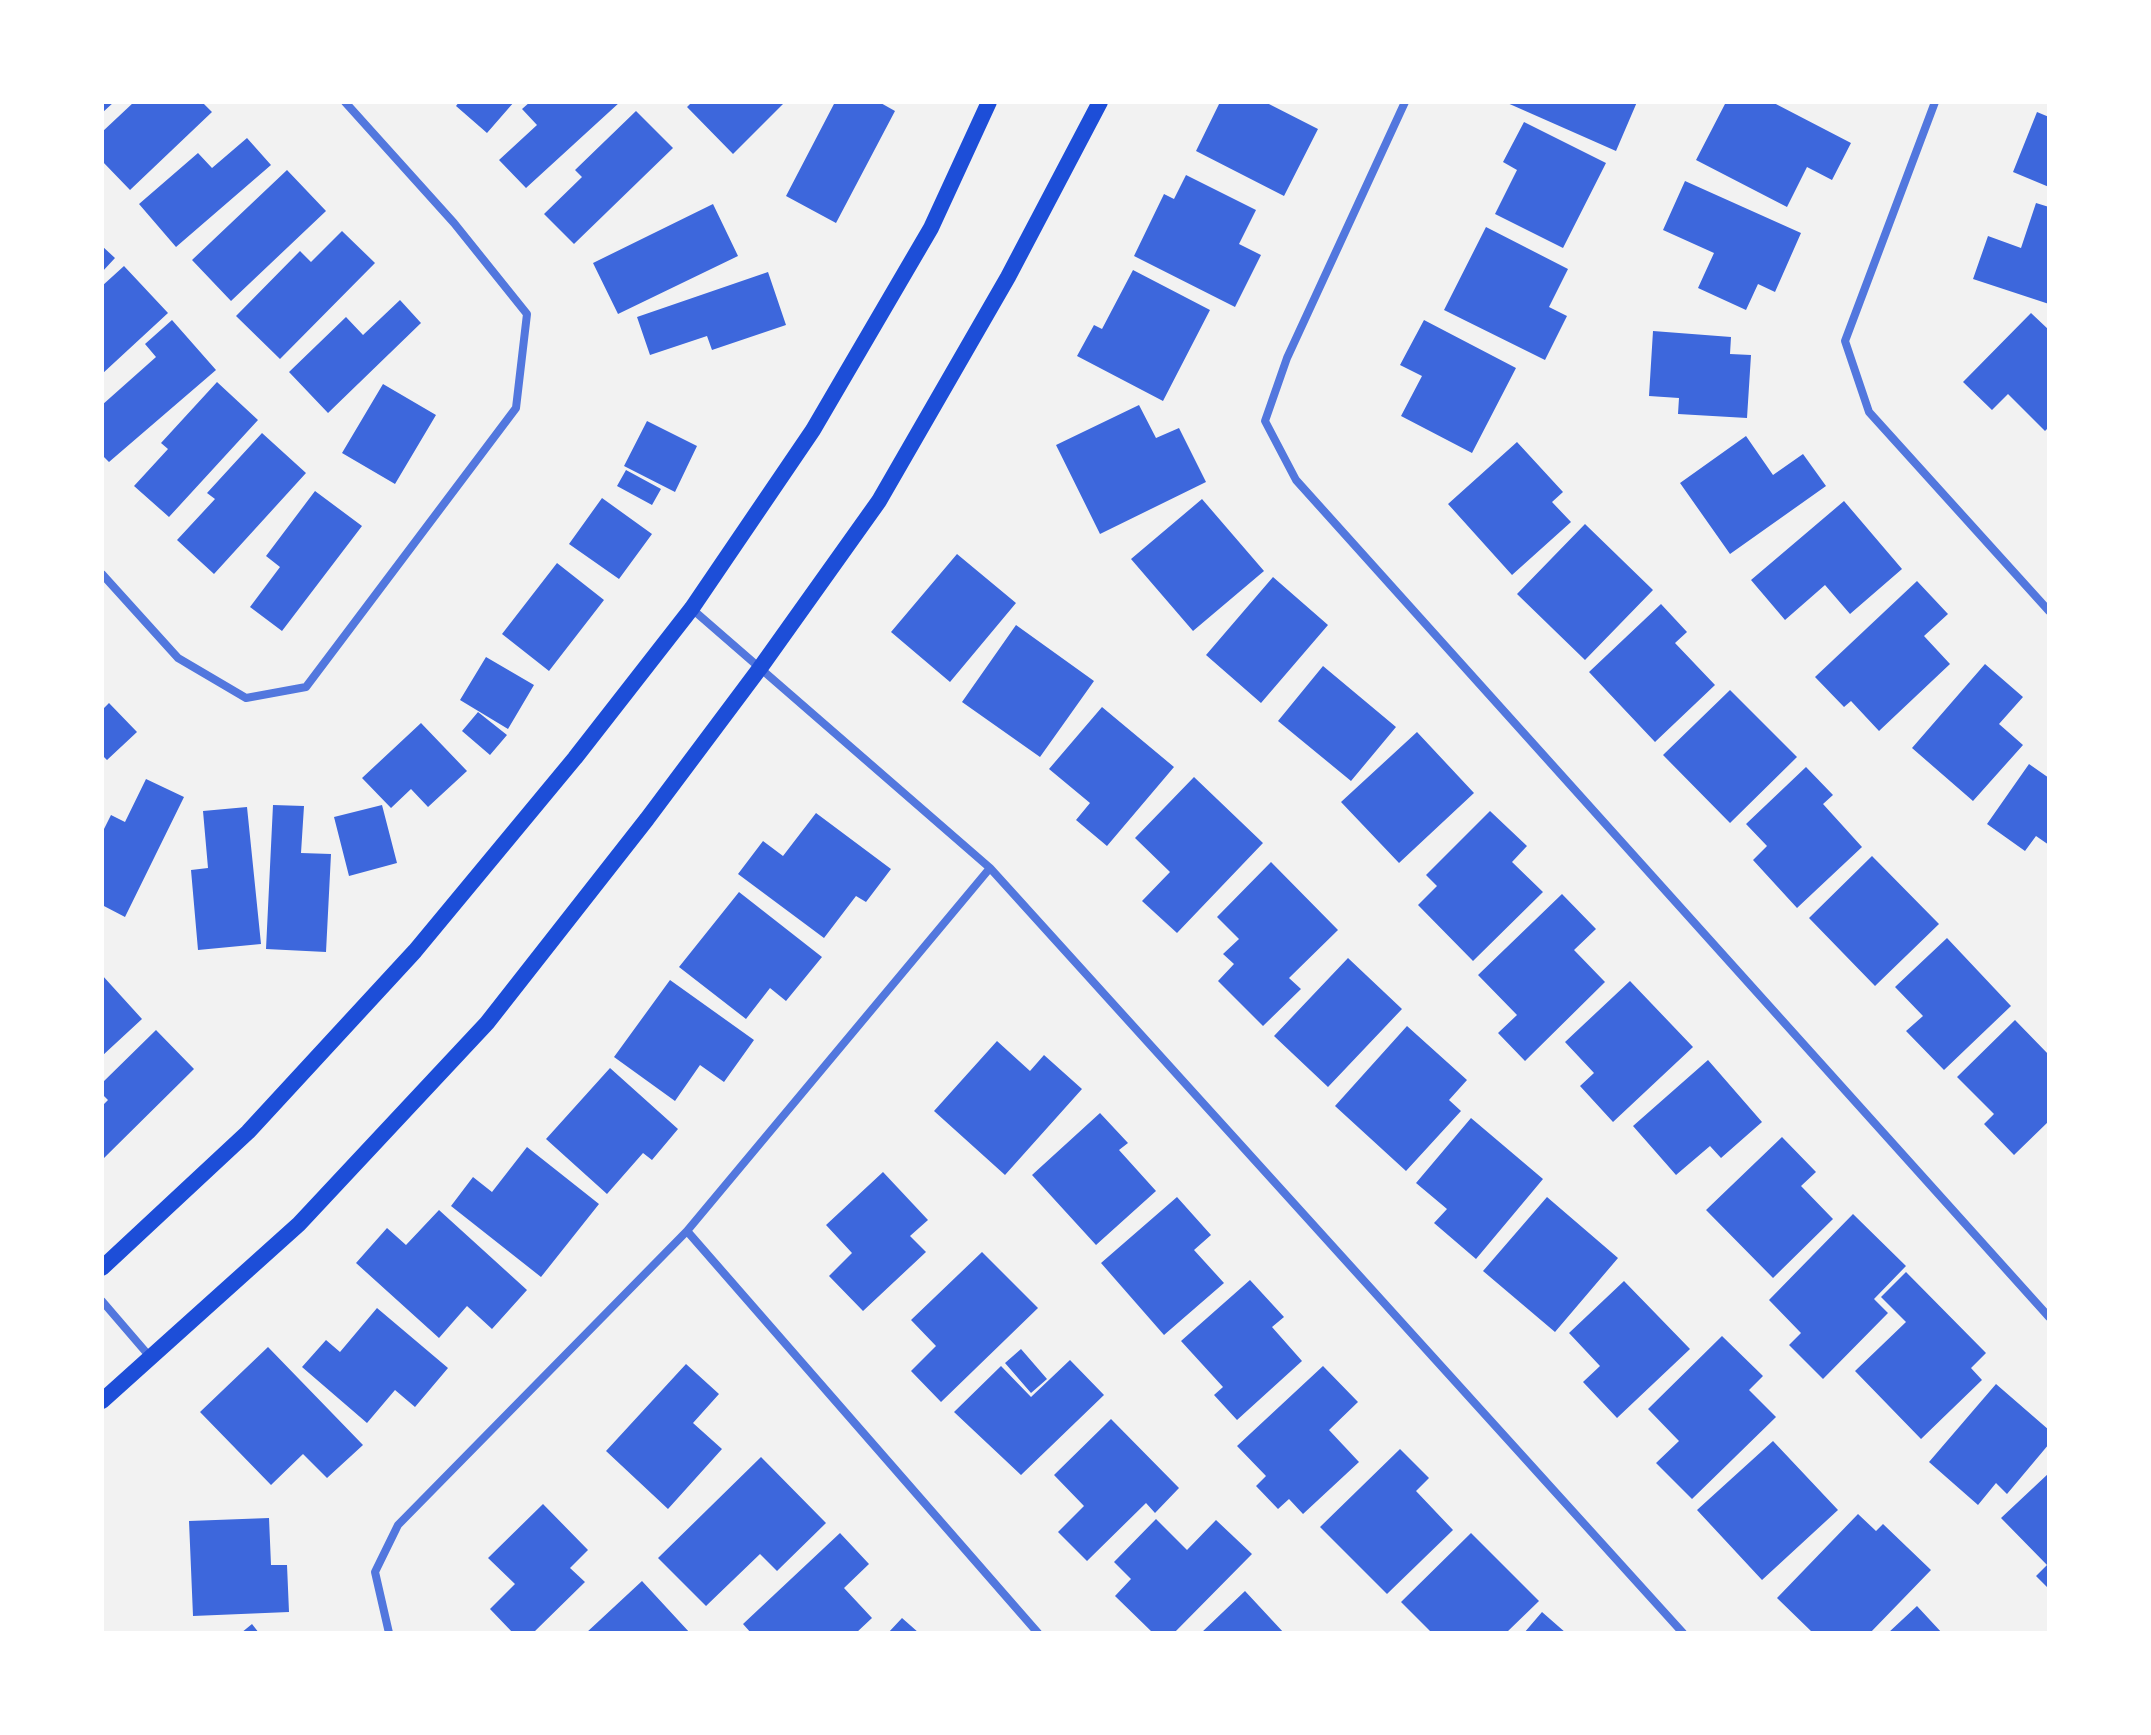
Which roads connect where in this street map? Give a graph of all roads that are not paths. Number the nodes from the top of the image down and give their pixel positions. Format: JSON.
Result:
{"nodes":[{"id":1,"x":345,"y":102,"type":"edge"},
{"id":2,"x":989,"y":102,"type":"edge"},
{"id":3,"x":1100,"y":102,"type":"edge"},
{"id":4,"x":1405,"y":102,"type":"edge"},
{"id":5,"x":1935,"y":102,"type":"edge"},
{"id":6,"x":102,"y":574,"type":"edge"},
{"id":7,"x":692,"y":608,"type":"junction"},
{"id":8,"x":2049,"y":611,"type":"edge"},
{"id":9,"x":760,"y":668,"type":"junction"},
{"id":10,"x":990,"y":868,"type":"junction"},
{"id":11,"x":687,"y":1231,"type":"junction"},
{"id":12,"x":102,"y":1268,"type":"edge"},
{"id":13,"x":102,"y":1301,"type":"edge"},
{"id":14,"x":2049,"y":1317,"type":"edge"},
{"id":15,"x":151,"y":1358,"type":"junction"},
{"id":16,"x":102,"y":1401,"type":"edge"},
{"id":17,"x":389,"y":1633,"type":"edge"},
{"id":18,"x":1038,"y":1633,"type":"edge"},
{"id":19,"x":1683,"y":1633,"type":"edge"}],
"edges":[{"from":1,"to":6,"type":"street"},
{"from":2,"to":7,"type":"main road"},
{"from":3,"to":9,"type":"main road"},
{"from":4,"to":14,"type":"street"},
{"from":5,"to":8,"type":"street"},
{"from":7,"to":9,"type":"street"},
{"from":7,"to":12,"type":"main road"},
{"from":9,"to":10,"type":"street"},
{"from":9,"to":15,"type":"main road"},
{"from":10,"to":11,"type":"street"},
{"from":10,"to":19,"type":"street"},
{"from":11,"to":17,"type":"street"},
{"from":11,"to":18,"type":"street"},
{"from":13,"to":15,"type":"street"},
{"from":15,"to":16,"type":"main road"}]}
